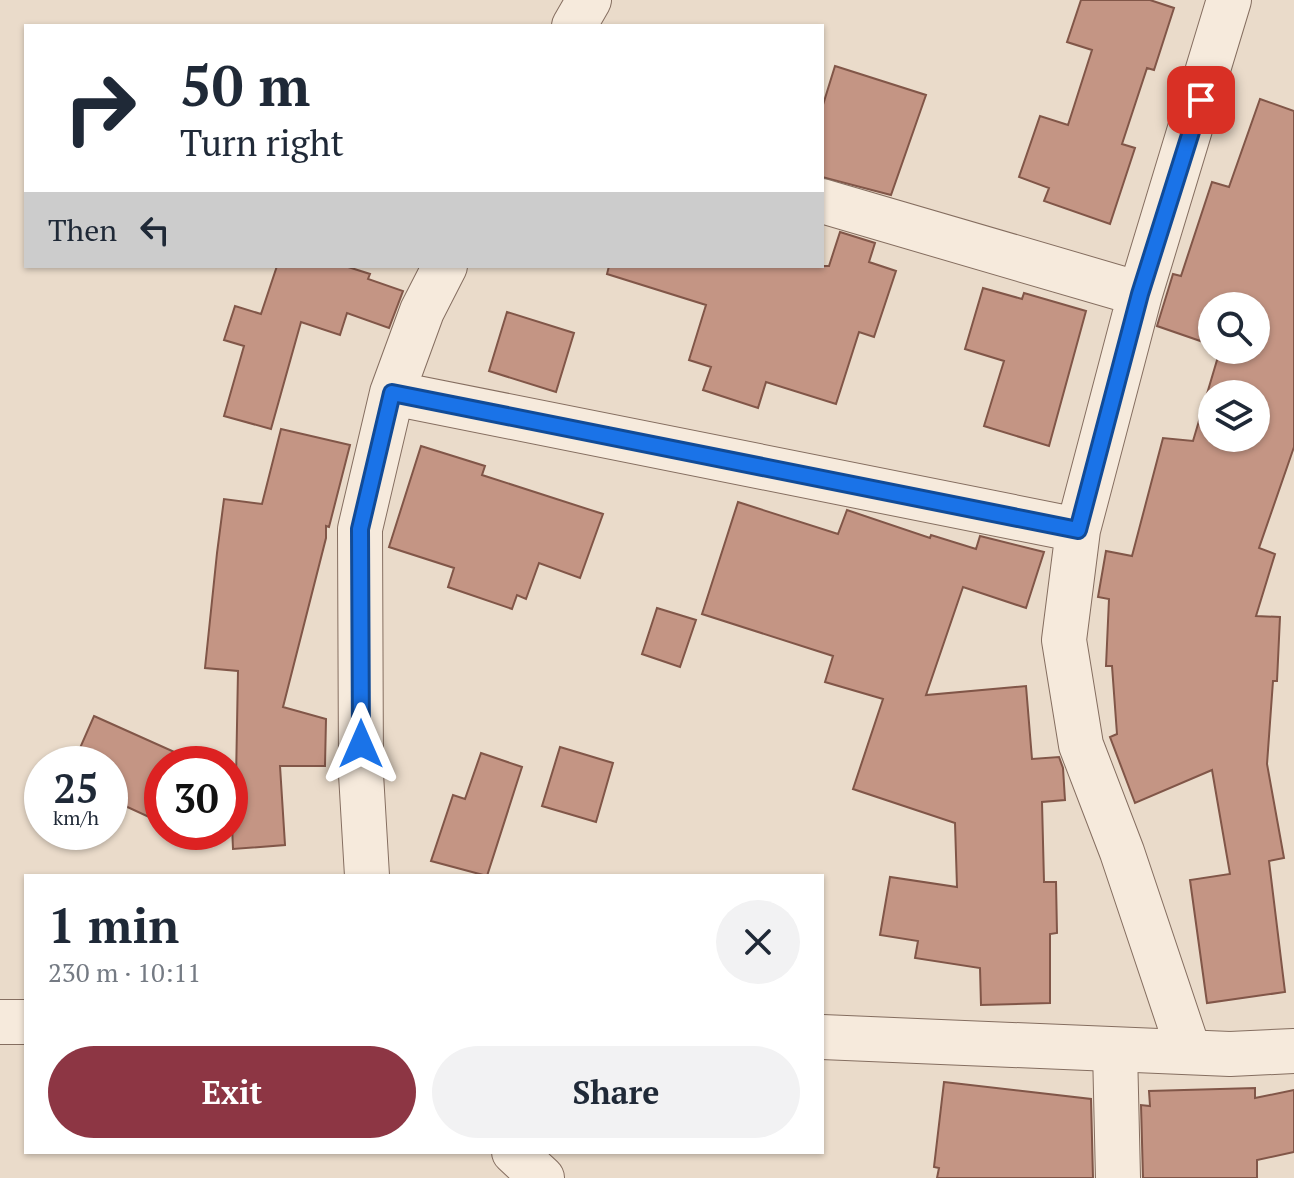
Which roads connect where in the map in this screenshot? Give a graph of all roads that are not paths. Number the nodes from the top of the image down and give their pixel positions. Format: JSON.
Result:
{"nodes":[{"id":1,"x":589,"y":0,"type":"edge"},
{"id":2,"x":1229,"y":0,"type":"edge"},
{"id":3,"x":575,"y":24,"type":"edge"},
{"id":4,"x":824,"y":202,"type":"edge"},
{"id":5,"x":444,"y":268,"type":"edge"},
{"id":6,"x":1140,"y":294,"type":"junction"},
{"id":7,"x":392,"y":393,"type":"junction"},
{"id":8,"x":1078,"y":530,"type":"junction"},
{"id":9,"x":367,"y":874,"type":"edge"},
{"id":10,"x":0,"y":1022,"type":"edge"},
{"id":11,"x":24,"y":1022,"type":"edge"},
{"id":12,"x":824,"y":1037,"type":"edge"},
{"id":13,"x":1115,"y":1050,"type":"junction"},
{"id":14,"x":1294,"y":1051,"type":"edge"},
{"id":15,"x":1189,"y":1052,"type":"junction"},
{"id":16,"x":516,"y":1154,"type":"edge"},
{"id":17,"x":542,"y":1178,"type":"edge"},
{"id":18,"x":1118,"y":1178,"type":"edge"}],
"edges":[{"from":1,"to":3,"type":"street"},
{"from":2,"to":6,"type":"street"},
{"from":4,"to":6,"type":"street"},
{"from":5,"to":7,"type":"street"},
{"from":6,"to":8,"type":"street"},
{"from":7,"to":8,"type":"street"},
{"from":7,"to":9,"type":"street"},
{"from":8,"to":15,"type":"street"},
{"from":10,"to":11,"type":"street"},
{"from":12,"to":13,"type":"street"},
{"from":13,"to":15,"type":"street"},
{"from":13,"to":18,"type":"street"},
{"from":14,"to":15,"type":"street"},
{"from":16,"to":17,"type":"street"}]}
